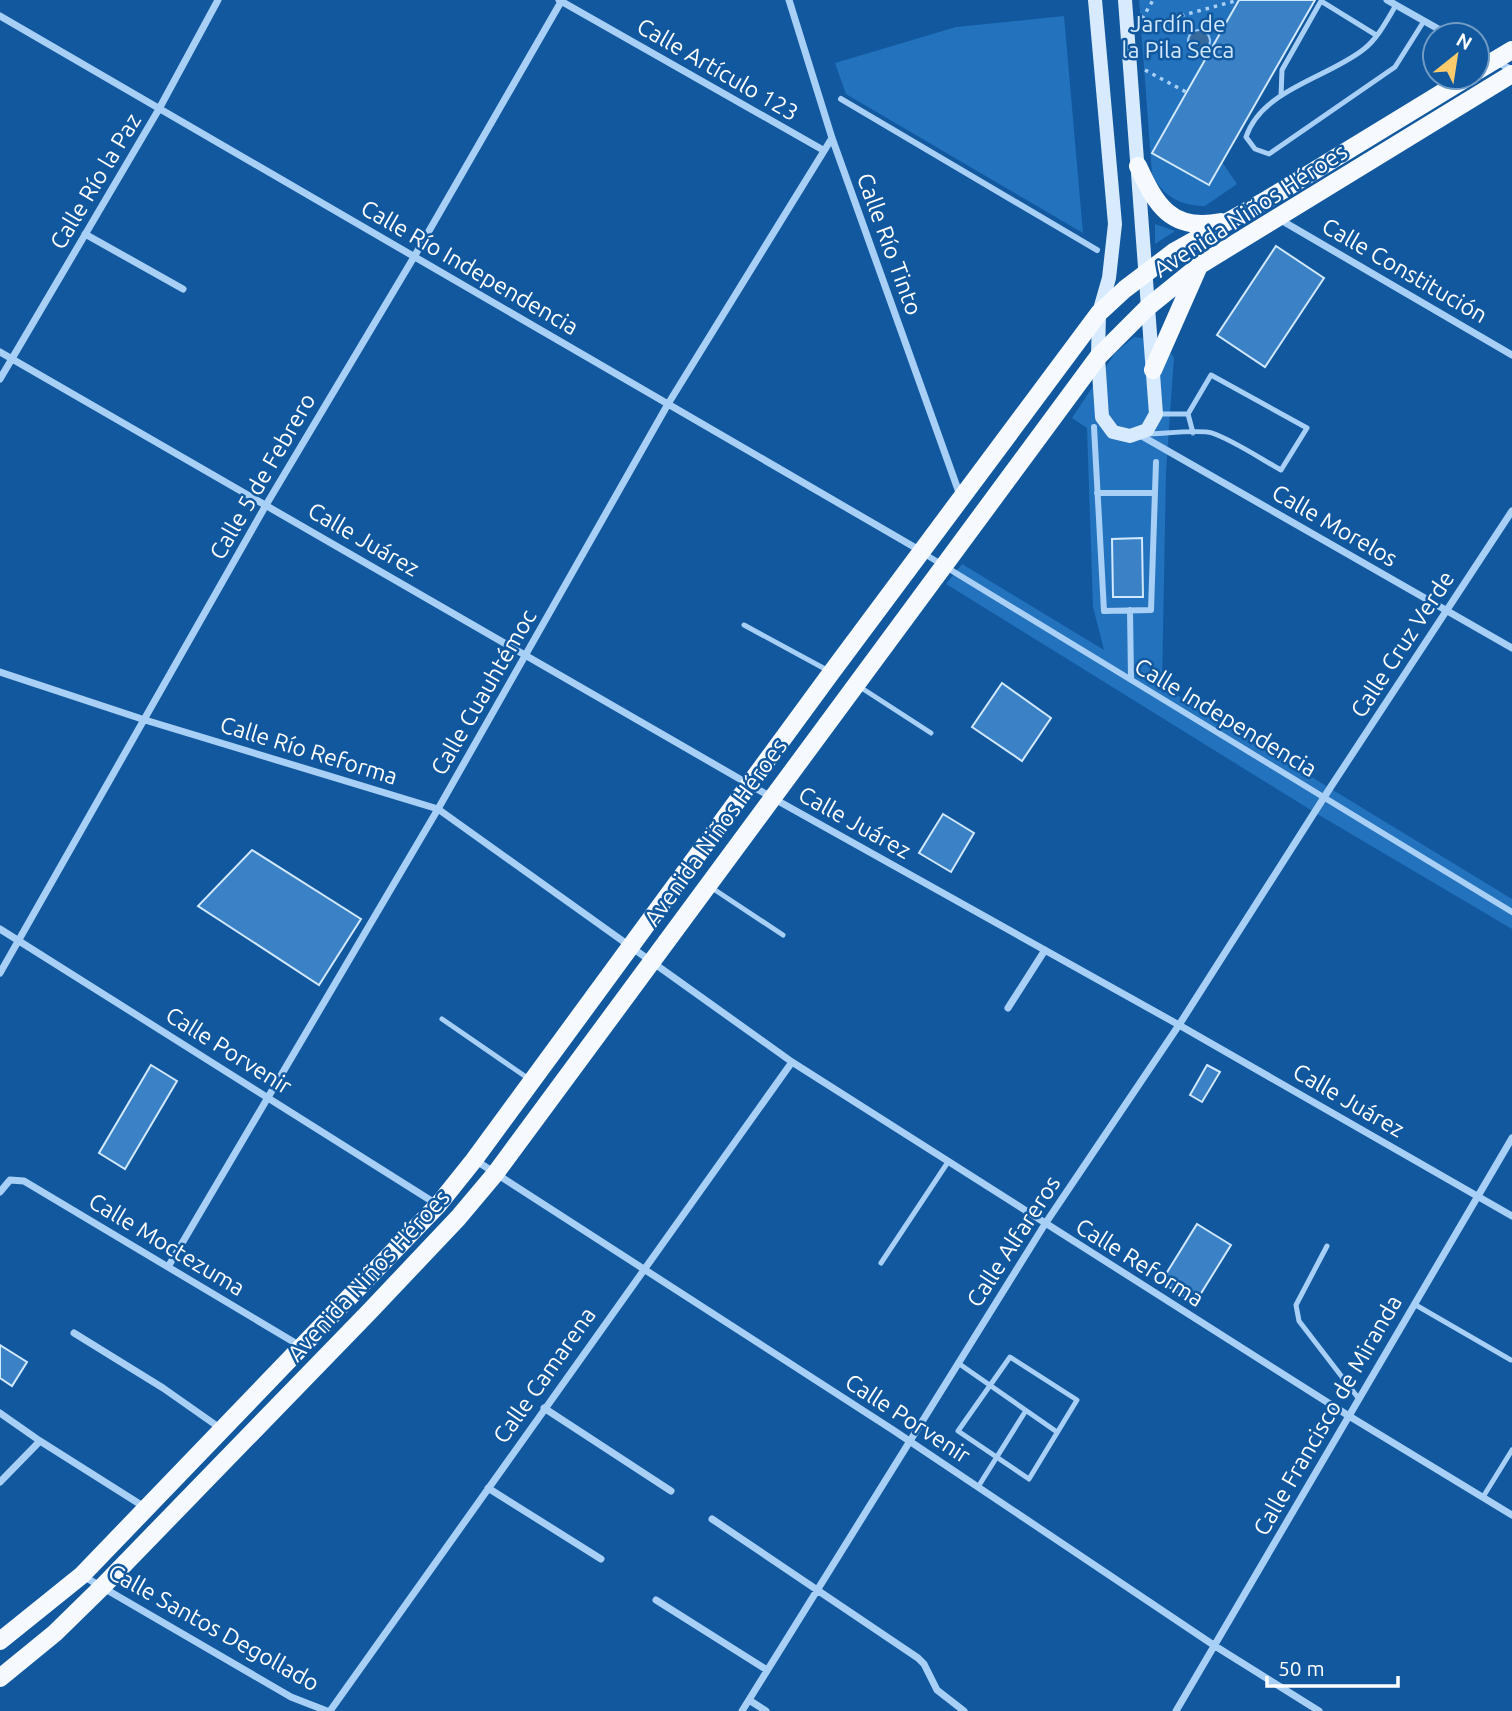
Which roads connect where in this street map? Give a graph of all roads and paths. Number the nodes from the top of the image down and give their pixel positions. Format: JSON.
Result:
{"nodes":[{"id":1,"x":218,"y":0,"type":"edge"},
{"id":2,"x":789,"y":0,"type":"edge"},
{"id":3,"x":1095,"y":0,"type":"edge"},
{"id":4,"x":1125,"y":0,"type":"edge"},
{"id":5,"x":1153,"y":0,"type":"edge"},
{"id":6,"x":1387,"y":0,"type":"edge"},
{"id":7,"x":560,"y":1,"type":"edge"},
{"id":8,"x":1235,"y":1,"type":"edge"},
{"id":9,"x":1396,"y":5,"type":"junction"},
{"id":10,"x":0,"y":16,"type":"edge"},
{"id":11,"x":1424,"y":21,"type":"edge"},
{"id":12,"x":1421,"y":26,"type":"edge"},
{"id":13,"x":1377,"y":35,"type":"junction"},
{"id":14,"x":1512,"y":50,"type":"edge"},
{"id":15,"x":1491,"y":58,"type":"edge"},
{"id":16,"x":1495,"y":60,"type":"junction"},
{"id":17,"x":1491,"y":62,"type":"edge"},
{"id":18,"x":1141,"y":67,"type":"dead end"},
{"id":19,"x":1512,"y":72,"type":"edge"},
{"id":20,"x":1445,"y":91,"type":"edge"},
{"id":21,"x":1186,"y":92,"type":"dead end"},
{"id":22,"x":1281,"y":96,"type":"junction"},
{"id":23,"x":841,"y":99,"type":"dead end"},
{"id":24,"x":159,"y":109,"type":"junction"},
{"id":25,"x":832,"y":138,"type":"junction"},
{"id":26,"x":823,"y":150,"type":"junction"},
{"id":27,"x":1138,"y":166,"type":"junction"},
{"id":28,"x":1231,"y":219,"type":"junction"},
{"id":29,"x":1278,"y":219,"type":"junction"},
{"id":30,"x":85,"y":234,"type":"junction"},
{"id":31,"x":1097,"y":250,"type":"dead end"},
{"id":32,"x":414,"y":257,"type":"junction"},
{"id":33,"x":1200,"y":265,"type":"junction"},
{"id":34,"x":1147,"y":271,"type":"junction"},
{"id":35,"x":183,"y":289,"type":"dead end"},
{"id":36,"x":1147,"y":307,"type":"junction"},
{"id":37,"x":1099,"y":313,"type":"junction"},
{"id":38,"x":0,"y":352,"type":"edge"},
{"id":39,"x":1512,"y":355,"type":"edge"},
{"id":40,"x":1098,"y":357,"type":"junction"},
{"id":41,"x":12,"y":358,"type":"junction"},
{"id":42,"x":1153,"y":370,"type":"junction"},
{"id":43,"x":0,"y":379,"type":"edge"},
{"id":44,"x":668,"y":404,"type":"junction"},
{"id":45,"x":1156,"y":414,"type":"junction"},
{"id":46,"x":1188,"y":414,"type":"junction"},
{"id":47,"x":1094,"y":427,"type":"dead end"},
{"id":48,"x":1192,"y":433,"type":"junction"},
{"id":49,"x":1139,"y":434,"type":"junction"},
{"id":50,"x":1156,"y":462,"type":"dead end"},
{"id":51,"x":1097,"y":493,"type":"junction"},
{"id":52,"x":1155,"y":493,"type":"junction"},
{"id":53,"x":961,"y":499,"type":"junction"},
{"id":54,"x":266,"y":505,"type":"junction"},
{"id":55,"x":1512,"y":512,"type":"edge"},
{"id":56,"x":922,"y":552,"type":"junction"},
{"id":57,"x":943,"y":565,"type":"junction"},
{"id":58,"x":1130,"y":610,"type":"junction"},
{"id":59,"x":1447,"y":611,"type":"junction"},
{"id":60,"x":744,"y":625,"type":"dead end"},
{"id":61,"x":1512,"y":648,"type":"edge"},
{"id":62,"x":526,"y":657,"type":"junction"},
{"id":63,"x":0,"y":672,"type":"edge"},
{"id":64,"x":831,"y":673,"type":"junction"},
{"id":65,"x":1130,"y":679,"type":"junction"},
{"id":66,"x":855,"y":684,"type":"junction"},
{"id":67,"x":145,"y":720,"type":"junction"},
{"id":68,"x":931,"y":733,"type":"dead end"},
{"id":69,"x":749,"y":785,"type":"junction"},
{"id":70,"x":771,"y":797,"type":"junction"},
{"id":71,"x":1324,"y":797,"type":"junction"},
{"id":72,"x":438,"y":809,"type":"junction"},
{"id":73,"x":706,"y":885,"type":"junction"},
{"id":74,"x":1512,"y":912,"type":"edge"},
{"id":75,"x":0,"y":929,"type":"edge"},
{"id":76,"x":783,"y":935,"type":"dead end"},
{"id":77,"x":19,"y":940,"type":"junction"},
{"id":78,"x":629,"y":947,"type":"junction"},
{"id":79,"x":1045,"y":950,"type":"junction"},
{"id":80,"x":650,"y":961,"type":"junction"},
{"id":81,"x":0,"y":973,"type":"edge"},
{"id":82,"x":1008,"y":1008,"type":"dead end"},
{"id":83,"x":442,"y":1019,"type":"dead end"},
{"id":84,"x":1179,"y":1025,"type":"junction"},
{"id":85,"x":792,"y":1062,"type":"junction"},
{"id":86,"x":532,"y":1081,"type":"junction"},
{"id":87,"x":268,"y":1098,"type":"junction"},
{"id":88,"x":1512,"y":1138,"type":"edge"},
{"id":89,"x":474,"y":1160,"type":"junction"},
{"id":90,"x":948,"y":1162,"type":"junction"},
{"id":91,"x":495,"y":1174,"type":"junction"},
{"id":92,"x":0,"y":1192,"type":"edge"},
{"id":93,"x":1478,"y":1196,"type":"junction"},
{"id":94,"x":438,"y":1205,"type":"junction"},
{"id":95,"x":1512,"y":1216,"type":"edge"},
{"id":96,"x":1045,"y":1224,"type":"junction"},
{"id":97,"x":1327,"y":1247,"type":"dead end"},
{"id":98,"x":881,"y":1263,"type":"dead end"},
{"id":99,"x":169,"y":1267,"type":"junction"},
{"id":100,"x":643,"y":1268,"type":"junction"},
{"id":101,"x":1414,"y":1304,"type":"junction"},
{"id":102,"x":74,"y":1333,"type":"dead end"},
{"id":103,"x":303,"y":1347,"type":"junction"},
{"id":104,"x":1511,"y":1360,"type":"edge"},
{"id":105,"x":958,"y":1363,"type":"junction"},
{"id":106,"x":990,"y":1387,"type":"junction"},
{"id":107,"x":1359,"y":1399,"type":"junction"},
{"id":108,"x":544,"y":1408,"type":"junction"},
{"id":109,"x":1025,"y":1412,"type":"junction"},
{"id":110,"x":0,"y":1413,"type":"edge"},
{"id":111,"x":1349,"y":1416,"type":"junction"},
{"id":112,"x":223,"y":1430,"type":"junction"},
{"id":113,"x":1057,"y":1432,"type":"junction"},
{"id":114,"x":40,"y":1441,"type":"junction"},
{"id":115,"x":909,"y":1441,"type":"junction"},
{"id":116,"x":1512,"y":1450,"type":"edge"},
{"id":117,"x":997,"y":1457,"type":"junction"},
{"id":118,"x":0,"y":1482,"type":"edge"},
{"id":119,"x":488,"y":1488,"type":"junction"},
{"id":120,"x":978,"y":1488,"type":"junction"},
{"id":121,"x":671,"y":1491,"type":"dead end"},
{"id":122,"x":1483,"y":1497,"type":"junction"},
{"id":123,"x":148,"y":1509,"type":"junction"},
{"id":124,"x":1512,"y":1515,"type":"edge"},
{"id":125,"x":712,"y":1518,"type":"dead end"},
{"id":126,"x":601,"y":1559,"type":"dead end"},
{"id":127,"x":82,"y":1575,"type":"junction"},
{"id":128,"x":103,"y":1586,"type":"junction"},
{"id":129,"x":816,"y":1590,"type":"junction"},
{"id":130,"x":656,"y":1600,"type":"dead end"},
{"id":131,"x":0,"y":1641,"type":"edge"},
{"id":132,"x":1214,"y":1646,"type":"junction"},
{"id":133,"x":766,"y":1670,"type":"junction"},
{"id":134,"x":0,"y":1678,"type":"edge"},
{"id":135,"x":749,"y":1700,"type":"junction"},
{"id":136,"x":328,"y":1711,"type":"edge"},
{"id":137,"x":742,"y":1711,"type":"edge"},
{"id":138,"x":766,"y":1711,"type":"edge"},
{"id":139,"x":964,"y":1711,"type":"edge"},
{"id":140,"x":1176,"y":1711,"type":"edge"},
{"id":141,"x":1319,"y":1711,"type":"edge"}],
"edges":[{"from":1,"to":24,"type":"street","name":"Calle Río la Paz"},
{"from":2,"to":25,"type":"street","name":"Calle Río Tinto"},
{"from":3,"to":37,"type":"main road"},
{"from":4,"to":27,"type":"main road"},
{"from":5,"to":8,"type":"path"},
{"from":6,"to":9,"type":"street"},
{"from":7,"to":26,"type":"street","name":"Calle Artículo 123"},
{"from":7,"to":32,"type":"street","name":"Calle 5 de Febrero"},
{"from":9,"to":11,"type":"street"},
{"from":9,"to":13,"type":"lane"},
{"from":10,"to":24,"type":"street","name":"Calle Río Independencia"},
{"from":12,"to":22,"type":"lane"},
{"from":13,"to":22,"type":"lane"},
{"from":13,"to":22,"type":"lane"},
{"from":14,"to":16,"type":"main road"},
{"from":15,"to":16,"type":"street"},
{"from":16,"to":17,"type":"main road"},
{"from":16,"to":19,"type":"street"},
{"from":18,"to":21,"type":"path"},
{"from":19,"to":29,"type":"main road","name":"Avenida Niños Héroes"},
{"from":20,"to":28,"type":"main road","name":"Avenida Niños Héroes"},
{"from":23,"to":31,"type":"street"},
{"from":24,"to":30,"type":"street","name":"Calle Río la Paz"},
{"from":24,"to":32,"type":"street","name":"Calle Río Independencia"},
{"from":25,"to":26,"type":"street","name":"Calle Cuauhtémoc"},
{"from":25,"to":53,"type":"street","name":"Calle Río Tinto"},
{"from":26,"to":44,"type":"street","name":"Calle Cuauhtémoc"},
{"from":27,"to":28,"type":"main road"},
{"from":27,"to":34,"type":"main road"},
{"from":28,"to":34,"type":"main road","name":"Avenida Niños Héroes"},
{"from":29,"to":33,"type":"main road","name":"Avenida Niños Héroes"},
{"from":29,"to":39,"type":"street","name":"Calle Constitución"},
{"from":30,"to":35,"type":"street"},
{"from":30,"to":41,"type":"street","name":"Calle Río la Paz"},
{"from":32,"to":44,"type":"street","name":"Calle Río Independencia"},
{"from":32,"to":54,"type":"street","name":"Calle 5 de Febrero"},
{"from":33,"to":36,"type":"main road","name":"Avenida Niños Héroes"},
{"from":33,"to":42,"type":"main road"},
{"from":34,"to":36,"type":"main road"},
{"from":34,"to":37,"type":"main road","name":"Avenida Niños Héroes"},
{"from":36,"to":40,"type":"main road","name":"Avenida Niños Héroes"},
{"from":36,"to":42,"type":"main road"},
{"from":37,"to":40,"type":"main road"},
{"from":37,"to":53,"type":"main road","name":"Avenida Niños Héroes"},
{"from":38,"to":41,"type":"street","name":"Calle Juárez"},
{"from":40,"to":49,"type":"main road"},
{"from":40,"to":57,"type":"main road","name":"Avenida Niños Héroes"},
{"from":41,"to":43,"type":"street","name":"Calle Río la Paz"},
{"from":41,"to":54,"type":"street","name":"Calle Juárez"},
{"from":42,"to":45,"type":"main road"},
{"from":44,"to":56,"type":"street","name":"Calle Río Independencia"},
{"from":44,"to":62,"type":"street","name":"Calle Cuauhtémoc"},
{"from":45,"to":46,"type":"lane"},
{"from":45,"to":49,"type":"main road"},
{"from":46,"to":48,"type":"lane"},
{"from":46,"to":48,"type":"lane"},
{"from":47,"to":51,"type":"street"},
{"from":48,"to":49,"type":"lane"},
{"from":49,"to":59,"type":"street","name":"Calle Morelos"},
{"from":50,"to":52,"type":"street"},
{"from":51,"to":52,"type":"street"},
{"from":51,"to":58,"type":"street"},
{"from":52,"to":58,"type":"street"},
{"from":53,"to":56,"type":"main road","name":"Avenida Niños Héroes"},
{"from":54,"to":62,"type":"street","name":"Calle Juárez"},
{"from":54,"to":67,"type":"street","name":"Calle 5 de Febrero"},
{"from":55,"to":59,"type":"street","name":"Calle Cruz Verde"},
{"from":56,"to":57,"type":"street","name":"Calle Independencia"},
{"from":56,"to":64,"type":"main road","name":"Avenida Niños Héroes"},
{"from":57,"to":65,"type":"street","name":"Calle Independencia"},
{"from":57,"to":66,"type":"main road","name":"Avenida Niños Héroes"},
{"from":58,"to":65,"type":"street"},
{"from":59,"to":61,"type":"street","name":"Calle Morelos"},
{"from":59,"to":71,"type":"street","name":"Calle Cruz Verde"},
{"from":60,"to":64,"type":"lane"},
{"from":62,"to":69,"type":"street","name":"Calle Juárez"},
{"from":62,"to":72,"type":"street","name":"Calle Cuauhtémoc"},
{"from":63,"to":67,"type":"street","name":"Calle Río Reforma"},
{"from":64,"to":69,"type":"main road","name":"Avenida Niños Héroes"},
{"from":65,"to":71,"type":"street","name":"Calle Independencia"},
{"from":66,"to":68,"type":"lane"},
{"from":66,"to":70,"type":"main road","name":"Avenida Niños Héroes"},
{"from":67,"to":72,"type":"street","name":"Calle Río Reforma"},
{"from":67,"to":77,"type":"street","name":"Calle 5 de Febrero"},
{"from":69,"to":70,"type":"street","name":"Calle Juárez"},
{"from":69,"to":78,"type":"main road","name":"Avenida Niños Héroes"},
{"from":70,"to":73,"type":"main road","name":"Avenida Niños Héroes"},
{"from":70,"to":79,"type":"street","name":"Calle Juárez"},
{"from":71,"to":74,"type":"street","name":"Calle Independencia"},
{"from":71,"to":84,"type":"street","name":"Calle Alfareros"},
{"from":72,"to":78,"type":"street","name":"Calle Río Reforma"},
{"from":72,"to":87,"type":"street","name":"Calle Cuauhtémoc"},
{"from":73,"to":76,"type":"lane"},
{"from":73,"to":80,"type":"main road","name":"Avenida Niños Héroes"},
{"from":75,"to":77,"type":"street","name":"Calle Porvenir"},
{"from":77,"to":81,"type":"street","name":"Calle 5 de Febrero"},
{"from":77,"to":87,"type":"street","name":"Calle Porvenir"},
{"from":78,"to":80,"type":"street","name":"Calle Río Reforma"},
{"from":78,"to":86,"type":"main road","name":"Avenida Niños Héroes"},
{"from":79,"to":82,"type":"street"},
{"from":79,"to":84,"type":"street","name":"Calle Juárez"},
{"from":80,"to":85,"type":"street","name":"Calle Reforma"},
{"from":80,"to":91,"type":"main road","name":"Avenida Niños Héroes"},
{"from":83,"to":86,"type":"lane"},
{"from":84,"to":93,"type":"street","name":"Calle Juárez"},
{"from":84,"to":96,"type":"street","name":"Calle Alfareros"},
{"from":85,"to":90,"type":"street","name":"Calle Reforma"},
{"from":85,"to":100,"type":"street","name":"Calle Camarena"},
{"from":86,"to":89,"type":"main road","name":"Avenida Niños Héroes"},
{"from":87,"to":94,"type":"street","name":"Calle Porvenir"},
{"from":87,"to":99,"type":"street","name":"Calle Cuauhtémoc"},
{"from":88,"to":93,"type":"street","name":"Calle Francisco de Miranda"},
{"from":89,"to":91,"type":"street","name":"Calle Porvenir"},
{"from":89,"to":94,"type":"main road","name":"Avenida Niños Héroes"},
{"from":90,"to":96,"type":"street","name":"Calle Reforma"},
{"from":90,"to":98,"type":"lane"},
{"from":91,"to":100,"type":"street","name":"Calle Porvenir"},
{"from":91,"to":128,"type":"main road","name":"Avenida Niños Héroes"},
{"from":92,"to":99,"type":"street","name":"Calle Moctezuma"},
{"from":93,"to":95,"type":"street","name":"Calle Juárez"},
{"from":93,"to":101,"type":"street","name":"Calle Francisco de Miranda"},
{"from":94,"to":103,"type":"main road","name":"Avenida Niños Héroes"},
{"from":96,"to":105,"type":"street","name":"Calle Alfareros"},
{"from":96,"to":111,"type":"street","name":"Calle Reforma"},
{"from":97,"to":107,"type":"lane"},
{"from":99,"to":103,"type":"street","name":"Calle Moctezuma"},
{"from":100,"to":108,"type":"street","name":"Calle Camarena"},
{"from":100,"to":115,"type":"street","name":"Calle Porvenir"},
{"from":101,"to":104,"type":"lane"},
{"from":101,"to":107,"type":"street","name":"Calle Francisco de Miranda"},
{"from":102,"to":112,"type":"street"},
{"from":103,"to":112,"type":"main road","name":"Avenida Niños Héroes"},
{"from":105,"to":106,"type":"lane"},
{"from":105,"to":115,"type":"street","name":"Calle Alfareros"},
{"from":106,"to":109,"type":"lane"},
{"from":106,"to":113,"type":"lane"},
{"from":106,"to":117,"type":"lane"},
{"from":107,"to":111,"type":"street","name":"Calle Francisco de Miranda"},
{"from":108,"to":119,"type":"street","name":"Calle Camarena"},
{"from":108,"to":121,"type":"street"},
{"from":109,"to":113,"type":"lane"},
{"from":109,"to":117,"type":"lane"},
{"from":110,"to":114,"type":"street"},
{"from":111,"to":122,"type":"street","name":"Calle Reforma"},
{"from":111,"to":132,"type":"street","name":"Calle Francisco de Miranda"},
{"from":112,"to":123,"type":"main road","name":"Avenida Niños Héroes"},
{"from":113,"to":117,"type":"lane"},
{"from":114,"to":118,"type":"street"},
{"from":114,"to":123,"type":"street"},
{"from":115,"to":120,"type":"street","name":"Calle Porvenir"},
{"from":115,"to":129,"type":"street","name":"Calle Alfareros"},
{"from":116,"to":122,"type":"lane"},
{"from":117,"to":120,"type":"lane"},
{"from":119,"to":126,"type":"street"},
{"from":119,"to":136,"type":"street","name":"Calle Camarena"},
{"from":120,"to":132,"type":"street","name":"Calle Porvenir"},
{"from":122,"to":124,"type":"street","name":"Calle Reforma"},
{"from":123,"to":127,"type":"main road","name":"Avenida Niños Héroes"},
{"from":125,"to":129,"type":"street"},
{"from":127,"to":128,"type":"street","name":"Calle Santos Degollado"},
{"from":127,"to":131,"type":"main road","name":"Avenida Niños Héroes"},
{"from":128,"to":134,"type":"main road","name":"Avenida Niños Héroes"},
{"from":128,"to":136,"type":"street","name":"Calle Santos Degollado"},
{"from":129,"to":133,"type":"street","name":"Calle Alfareros"},
{"from":129,"to":139,"type":"street"},
{"from":130,"to":133,"type":"street"},
{"from":132,"to":140,"type":"street","name":"Calle Francisco de Miranda"},
{"from":132,"to":141,"type":"street","name":"Calle Porvenir"},
{"from":133,"to":135,"type":"street","name":"Calle Alfareros"},
{"from":135,"to":137,"type":"street","name":"Calle Alfareros"},
{"from":135,"to":138,"type":"street"}]}
